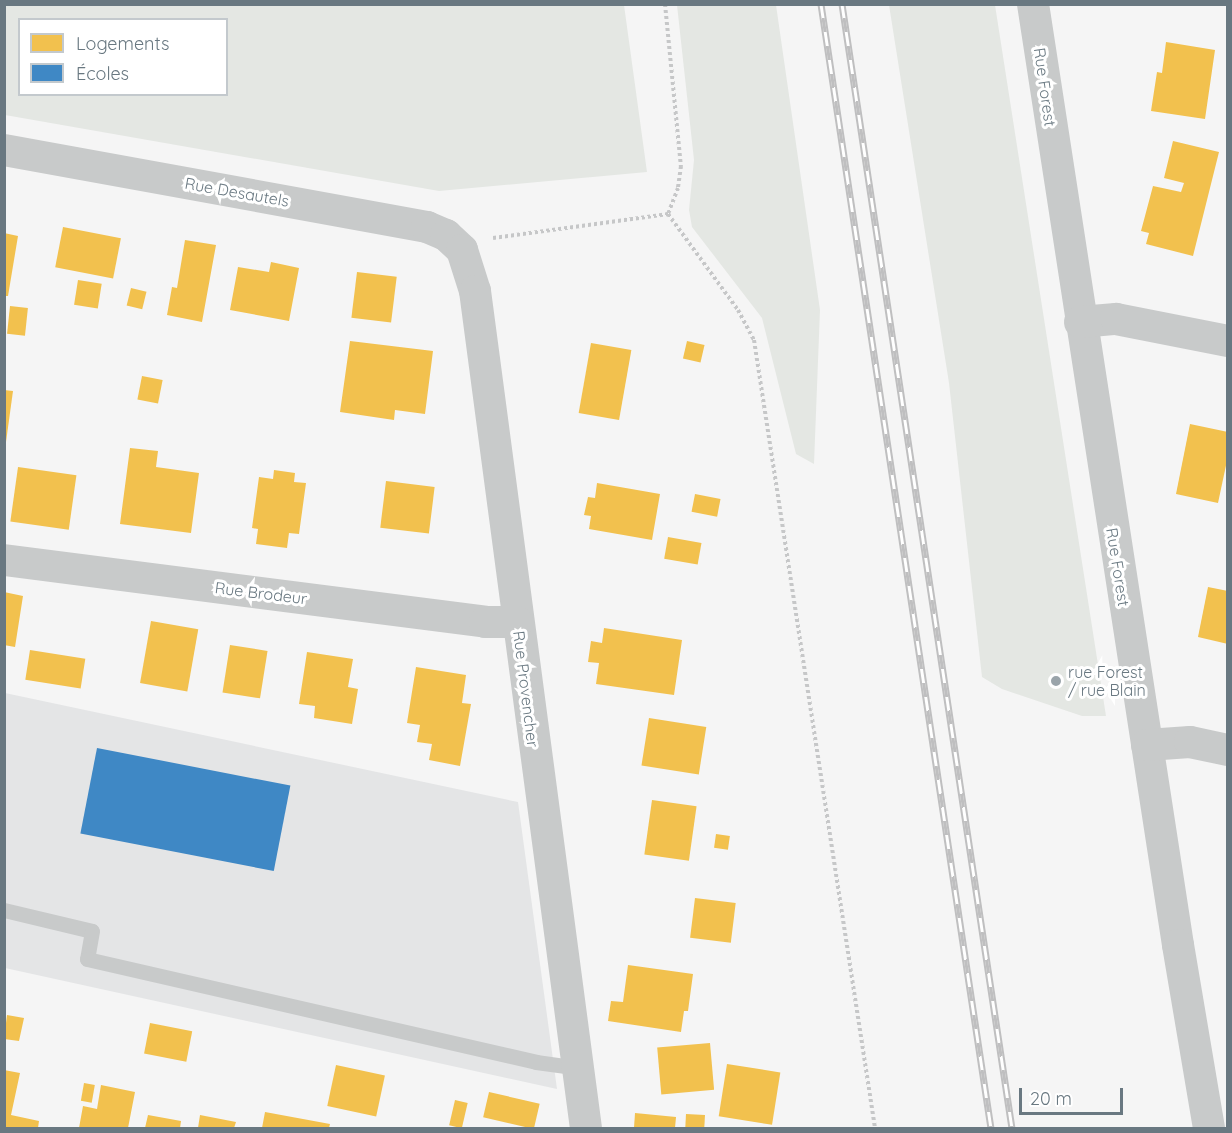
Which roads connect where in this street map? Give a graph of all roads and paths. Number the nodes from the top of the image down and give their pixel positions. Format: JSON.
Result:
{"nodes":[{"id":1,"x":665,"y":4,"type":"edge"},
{"id":2,"x":1033,"y":4,"type":"edge"},
{"id":3,"x":4,"y":150,"type":"edge"},
{"id":4,"x":668,"y":214,"type":"junction"},
{"id":5,"x":475,"y":244,"type":"junction"},
{"id":6,"x":1080,"y":322,"type":"junction"},
{"id":7,"x":1227,"y":341,"type":"edge"},
{"id":8,"x":4,"y":560,"type":"edge"},
{"id":9,"x":517,"y":622,"type":"junction"},
{"id":10,"x":1147,"y":745,"type":"junction"},
{"id":11,"x":1227,"y":750,"type":"edge"},
{"id":12,"x":4,"y":910,"type":"edge"},
{"id":13,"x":579,"y":1068,"type":"junction"},
{"id":14,"x":586,"y":1128,"type":"edge"},
{"id":15,"x":874,"y":1128,"type":"edge"},
{"id":16,"x":1209,"y":1128,"type":"edge"}],
"edges":[{"from":1,"to":4,"type":"path"},
{"from":2,"to":6,"type":"street","name":"Rue Forest"},
{"from":3,"to":5,"type":"street","name":"Rue Desautels"},
{"from":4,"to":5,"type":"path"},
{"from":4,"to":15,"type":"path"},
{"from":5,"to":9,"type":"street","name":"Rue Provencher"},
{"from":6,"to":7,"type":"street"},
{"from":6,"to":10,"type":"street","name":"Rue Forest"},
{"from":8,"to":9,"type":"street","name":"Rue Brodeur"},
{"from":9,"to":13,"type":"street","name":"Rue Provencher"},
{"from":10,"to":11,"type":"street"},
{"from":10,"to":16,"type":"street","name":"Rue Forest"},
{"from":12,"to":13,"type":"lane"},
{"from":13,"to":14,"type":"street","name":"Rue Provencher"}]}
